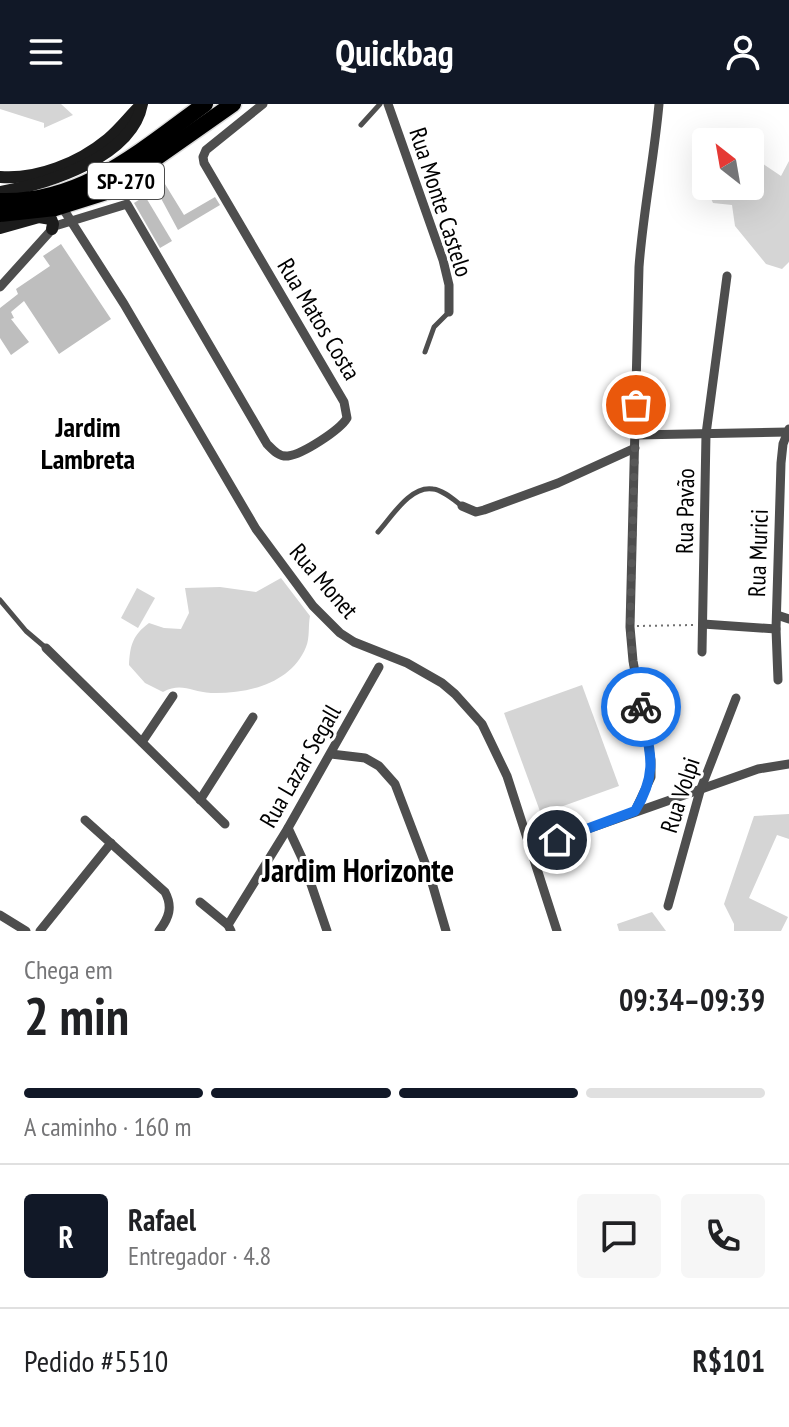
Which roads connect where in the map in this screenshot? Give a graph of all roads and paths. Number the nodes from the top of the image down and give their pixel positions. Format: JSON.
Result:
{"nodes":[{"id":1,"x":142,"y":104,"type":"edge"},
{"id":2,"x":149,"y":104,"type":"edge"},
{"id":3,"x":205,"y":104,"type":"edge"},
{"id":4,"x":233,"y":104,"type":"edge"},
{"id":5,"x":263,"y":104,"type":"edge"},
{"id":6,"x":380,"y":104,"type":"edge"},
{"id":7,"x":388,"y":104,"type":"edge"},
{"id":8,"x":659,"y":104,"type":"edge"},
{"id":9,"x":361,"y":125,"type":"dead end"},
{"id":10,"x":0,"y":177,"type":"edge"},
{"id":11,"x":0,"y":192,"type":"edge"},
{"id":12,"x":0,"y":201,"type":"edge"},
{"id":13,"x":58,"y":208,"type":"junction"},
{"id":14,"x":0,"y":214,"type":"edge"},
{"id":15,"x":39,"y":217,"type":"junction"},
{"id":16,"x":72,"y":222,"type":"junction"},
{"id":17,"x":0,"y":228,"type":"edge"},
{"id":18,"x":52,"y":229,"type":"junction"},
{"id":19,"x":727,"y":276,"type":"dead end"},
{"id":20,"x":0,"y":287,"type":"edge"},
{"id":21,"x":449,"y":312,"type":"joint"},
{"id":22,"x":425,"y":352,"type":"dead end"},
{"id":23,"x":788,"y":430,"type":"edge"},
{"id":24,"x":706,"y":434,"type":"junction"},
{"id":25,"x":636,"y":435,"type":"junction"},
{"id":26,"x":635,"y":448,"type":"junction"},
{"id":27,"x":462,"y":506,"type":"joint"},
{"id":28,"x":378,"y":532,"type":"dead end"},
{"id":29,"x":0,"y":600,"type":"edge"},
{"id":30,"x":777,"y":615,"type":"junction"},
{"id":31,"x":789,"y":619,"type":"edge"},
{"id":32,"x":703,"y":624,"type":"junction"},
{"id":33,"x":630,"y":627,"type":"junction"},
{"id":34,"x":776,"y":629,"type":"junction"},
{"id":35,"x":46,"y":648,"type":"joint"},
{"id":36,"x":702,"y":652,"type":"dead end"},
{"id":37,"x":379,"y":667,"type":"dead end"},
{"id":38,"x":778,"y":680,"type":"dead end"},
{"id":39,"x":173,"y":696,"type":"dead end"},
{"id":40,"x":736,"y":698,"type":"dead end"},
{"id":41,"x":253,"y":717,"type":"dead end"},
{"id":42,"x":341,"y":738,"type":"junction"},
{"id":43,"x":142,"y":742,"type":"junction"},
{"id":44,"x":331,"y":754,"type":"junction"},
{"id":45,"x":353,"y":755,"type":"junction"},
{"id":46,"x":789,"y":764,"type":"edge"},
{"id":47,"x":700,"y":791,"type":"junction"},
{"id":48,"x":200,"y":800,"type":"junction"},
{"id":49,"x":635,"y":811,"type":"junction"},
{"id":50,"x":85,"y":820,"type":"dead end"},
{"id":51,"x":225,"y":824,"type":"dead end"},
{"id":52,"x":288,"y":828,"type":"junction"},
{"id":53,"x":111,"y":843,"type":"junction"},
{"id":54,"x":279,"y":843,"type":"junction"},
{"id":55,"x":297,"y":849,"type":"junction"},
{"id":56,"x":531,"y":849,"type":"junction"},
{"id":57,"x":200,"y":902,"type":"dead end"},
{"id":58,"x":668,"y":906,"type":"dead end"},
{"id":59,"x":0,"y":915,"type":"edge"},
{"id":60,"x":229,"y":928,"type":"edge"},
{"id":61,"x":26,"y":931,"type":"edge"},
{"id":62,"x":40,"y":931,"type":"edge"},
{"id":63,"x":159,"y":931,"type":"edge"},
{"id":64,"x":327,"y":931,"type":"edge"},
{"id":65,"x":446,"y":931,"type":"edge"},
{"id":66,"x":557,"y":931,"type":"edge"}],
"edges":[{"from":1,"to":2,"type":"lane"},
{"from":1,"to":10,"type":"main road"},
{"from":1,"to":11,"type":"main road"},
{"from":3,"to":12,"type":"highway","number":"SP-270"},
{"from":4,"to":13,"type":"highway","number":"SP-270"},
{"from":5,"to":16,"type":"street","name":"Rua Matos Costa"},
{"from":6,"to":9,"type":"lane"},
{"from":7,"to":21,"type":"street","name":"Rua Monte Castelo"},
{"from":8,"to":25,"type":"street"},
{"from":13,"to":14,"type":"highway","number":"SP-270"},
{"from":13,"to":15,"type":"main road"},
{"from":13,"to":16,"type":"street","name":"Rua Monet"},
{"from":15,"to":17,"type":"main road"},
{"from":15,"to":18,"type":"main road"},
{"from":16,"to":18,"type":"street"},
{"from":16,"to":56,"type":"street","name":"Rua Monet"},
{"from":18,"to":20,"type":"street"},
{"from":19,"to":24,"type":"street","name":"Rua Pavão"},
{"from":21,"to":22,"type":"lane"},
{"from":23,"to":24,"type":"street"},
{"from":23,"to":30,"type":"street","name":"Rua Murici"},
{"from":24,"to":25,"type":"street"},
{"from":24,"to":32,"type":"street","name":"Rua Pavão"},
{"from":25,"to":26,"type":"street"},
{"from":26,"to":27,"type":"street"},
{"from":26,"to":33,"type":"street"},
{"from":27,"to":28,"type":"lane"},
{"from":29,"to":35,"type":"lane"},
{"from":30,"to":31,"type":"street"},
{"from":30,"to":34,"type":"street","name":"Rua Murici"},
{"from":32,"to":33,"type":"path"},
{"from":32,"to":34,"type":"street"},
{"from":32,"to":36,"type":"street","name":"Rua Pavão"},
{"from":33,"to":49,"type":"street"},
{"from":34,"to":38,"type":"street","name":"Rua Murici"},
{"from":35,"to":43,"type":"street"},
{"from":37,"to":42,"type":"street","name":"Rua Lazar Segall"},
{"from":39,"to":43,"type":"street"},
{"from":40,"to":47,"type":"street","name":"Rua Volpi"},
{"from":41,"to":48,"type":"street"},
{"from":42,"to":44,"type":"street","name":"Rua Lazar Segall"},
{"from":42,"to":45,"type":"street"},
{"from":43,"to":48,"type":"street"},
{"from":44,"to":45,"type":"street"},
{"from":44,"to":52,"type":"street","name":"Rua Lazar Segall"},
{"from":45,"to":65,"type":"street"},
{"from":46,"to":47,"type":"street"},
{"from":47,"to":49,"type":"street"},
{"from":47,"to":58,"type":"street","name":"Rua Volpi"},
{"from":48,"to":51,"type":"street"},
{"from":49,"to":56,"type":"street"},
{"from":50,"to":53,"type":"street"},
{"from":52,"to":54,"type":"street","name":"Rua Lazar Segall"},
{"from":52,"to":55,"type":"street"},
{"from":53,"to":62,"type":"street"},
{"from":53,"to":63,"type":"street"},
{"from":54,"to":55,"type":"street"},
{"from":54,"to":60,"type":"street","name":"Rua Lazar Segall"},
{"from":55,"to":64,"type":"street"},
{"from":56,"to":66,"type":"street","name":"Rua Monet"},
{"from":57,"to":60,"type":"street"},
{"from":59,"to":61,"type":"street"}]}
